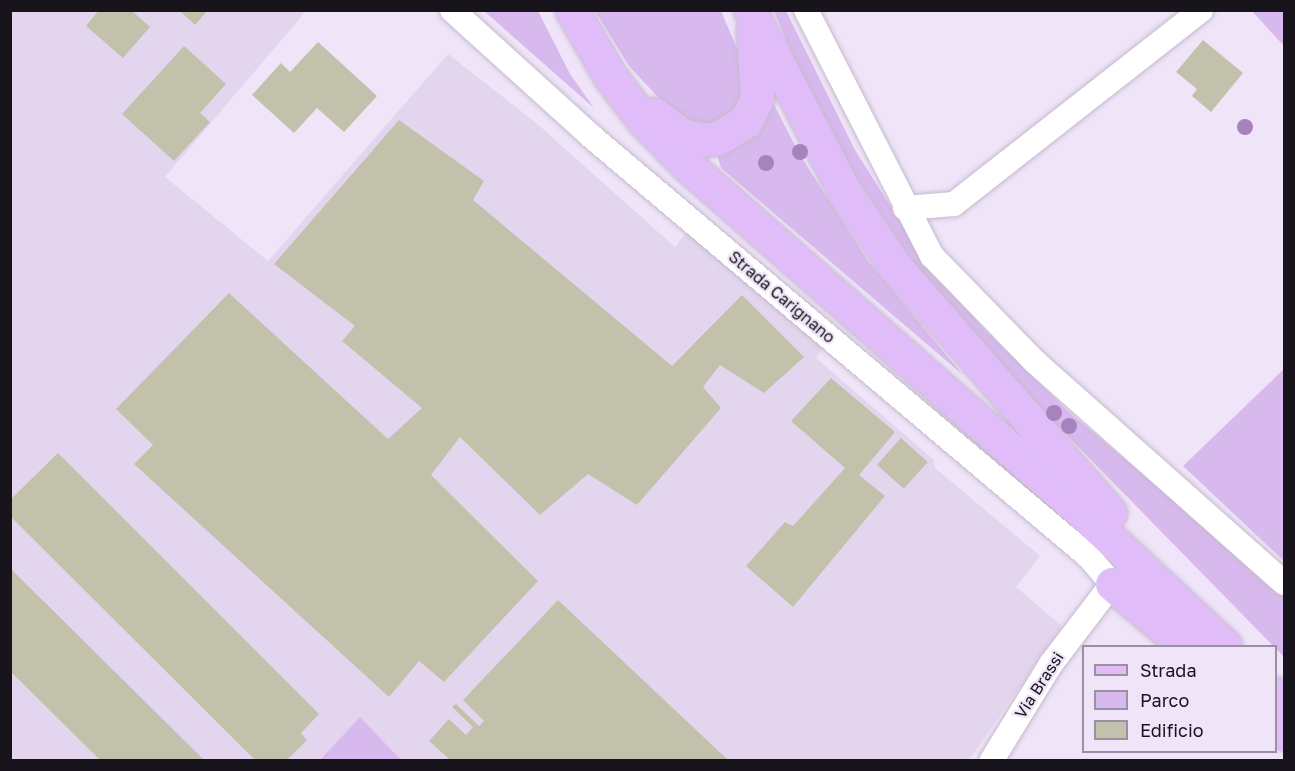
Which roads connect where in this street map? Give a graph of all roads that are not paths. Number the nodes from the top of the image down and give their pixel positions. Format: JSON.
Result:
{"nodes":[{"id":1,"x":452,"y":10,"type":"edge"},
{"id":2,"x":472,"y":10,"type":"edge"},
{"id":3,"x":572,"y":10,"type":"edge"},
{"id":4,"x":806,"y":10,"type":"edge"},
{"id":5,"x":1201,"y":10,"type":"edge"},
{"id":6,"x":751,"y":13,"type":"edge"},
{"id":7,"x":499,"y":50,"type":"junction"},
{"id":8,"x":610,"y":76,"type":"junction"},
{"id":9,"x":905,"y":208,"type":"junction"},
{"id":10,"x":1284,"y":583,"type":"edge"},
{"id":11,"x":1112,"y":584,"type":"junction"},
{"id":12,"x":1184,"y":645,"type":"edge"},
{"id":13,"x":1226,"y":645,"type":"edge"},
{"id":14,"x":1226,"y":645,"type":"edge"},
{"id":15,"x":992,"y":760,"type":"edge"}],
"edges":[{"from":1,"to":7,"type":"street","name":"Strada Carignano"},
{"from":2,"to":7,"type":"street"},
{"from":3,"to":8,"type":"main road"},
{"from":4,"to":9,"type":"street"},
{"from":5,"to":9,"type":"street"},
{"from":6,"to":8,"type":"main road"},
{"from":6,"to":14,"type":"main road"},
{"from":7,"to":11,"type":"street","name":"Strada Carignano"},
{"from":8,"to":13,"type":"main road"},
{"from":9,"to":10,"type":"street"},
{"from":11,"to":12,"type":"main road"},
{"from":11,"to":15,"type":"street","name":"Via Brassi"}]}
